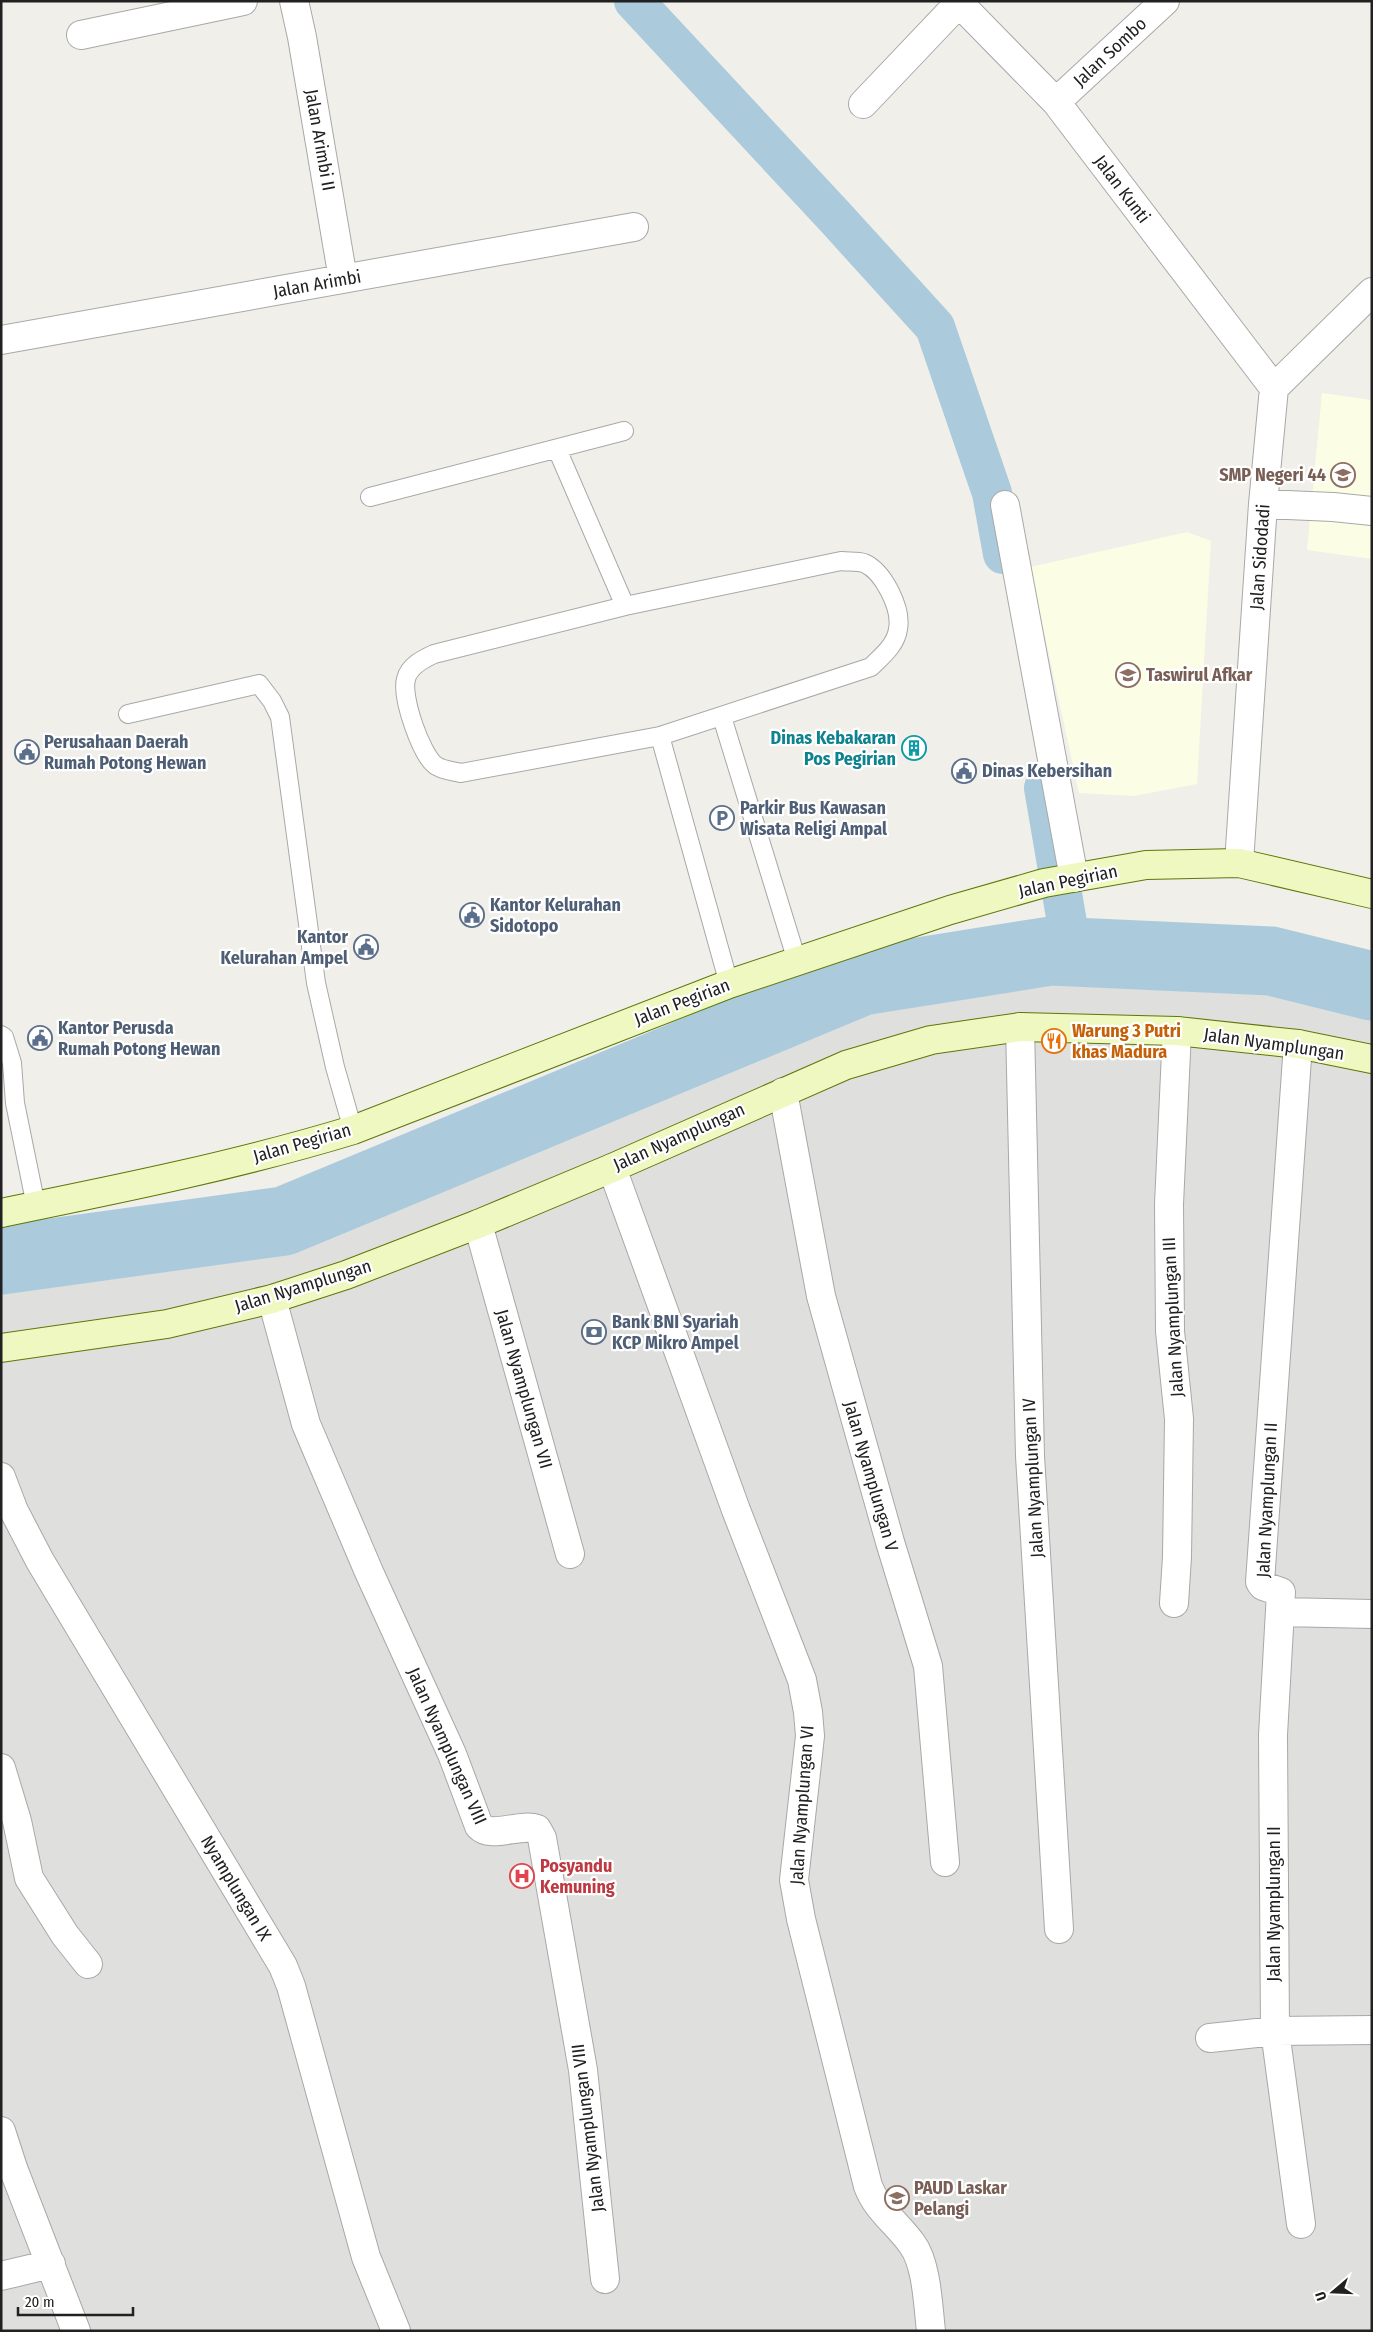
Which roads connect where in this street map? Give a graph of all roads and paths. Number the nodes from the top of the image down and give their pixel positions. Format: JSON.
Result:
{"nodes":[{"id":1,"x":243,"y":1,"type":"edge"},
{"id":2,"x":294,"y":1,"type":"edge"},
{"id":3,"x":1164,"y":1,"type":"edge"},
{"id":4,"x":958,"y":2,"type":"edge"},
{"id":5,"x":81,"y":35,"type":"dead end"},
{"id":6,"x":1056,"y":102,"type":"junction"},
{"id":7,"x":863,"y":104,"type":"dead end"},
{"id":8,"x":634,"y":227,"type":"dead end"},
{"id":9,"x":343,"y":279,"type":"junction"},
{"id":10,"x":1372,"y":292,"type":"edge"},
{"id":11,"x":1,"y":340,"type":"edge"},
{"id":12,"x":1274,"y":388,"type":"junction"},
{"id":13,"x":624,"y":430,"type":"dead end"},
{"id":14,"x":557,"y":449,"type":"junction"},
{"id":15,"x":370,"y":497,"type":"dead end"},
{"id":16,"x":1005,"y":504,"type":"dead end"},
{"id":17,"x":1263,"y":504,"type":"junction"},
{"id":18,"x":1372,"y":511,"type":"edge"},
{"id":19,"x":625,"y":606,"type":"junction"},
{"id":20,"x":128,"y":714,"type":"dead end"},
{"id":21,"x":722,"y":718,"type":"junction"},
{"id":22,"x":660,"y":736,"type":"junction"},
{"id":23,"x":1239,"y":863,"type":"junction"},
{"id":24,"x":1063,"y":880,"type":"junction"},
{"id":25,"x":1372,"y":894,"type":"edge"},
{"id":26,"x":797,"y":961,"type":"junction"},
{"id":27,"x":729,"y":984,"type":"junction"},
{"id":28,"x":1020,"y":1027,"type":"junction"},
{"id":29,"x":1177,"y":1031,"type":"junction"},
{"id":30,"x":1,"y":1035,"type":"edge"},
{"id":31,"x":1298,"y":1044,"type":"junction"},
{"id":32,"x":1372,"y":1059,"type":"edge"},
{"id":33,"x":782,"y":1092,"type":"junction"},
{"id":34,"x":353,"y":1130,"type":"junction"},
{"id":35,"x":612,"y":1168,"type":"junction"},
{"id":36,"x":36,"y":1206,"type":"junction"},
{"id":37,"x":1,"y":1213,"type":"edge"},
{"id":38,"x":478,"y":1224,"type":"junction"},
{"id":39,"x":272,"y":1299,"type":"junction"},
{"id":40,"x":1,"y":1348,"type":"edge"},
{"id":41,"x":1,"y":1477,"type":"edge"},
{"id":42,"x":570,"y":1554,"type":"dead end"},
{"id":43,"x":1174,"y":1603,"type":"dead end"},
{"id":44,"x":1282,"y":1612,"type":"junction"},
{"id":45,"x":1372,"y":1614,"type":"edge"},
{"id":46,"x":1,"y":1768,"type":"edge"},
{"id":47,"x":946,"y":1862,"type":"dead end"},
{"id":48,"x":1059,"y":1929,"type":"dead end"},
{"id":49,"x":88,"y":1964,"type":"dead end"},
{"id":50,"x":1372,"y":2030,"type":"edge"},
{"id":51,"x":1275,"y":2031,"type":"junction"},
{"id":52,"x":1210,"y":2038,"type":"dead end"},
{"id":53,"x":1,"y":2131,"type":"edge"},
{"id":54,"x":1301,"y":2224,"type":"dead end"},
{"id":55,"x":51,"y":2264,"type":"junction"},
{"id":56,"x":1,"y":2276,"type":"edge"},
{"id":57,"x":605,"y":2279,"type":"dead end"},
{"id":58,"x":76,"y":2331,"type":"edge"},
{"id":59,"x":396,"y":2331,"type":"edge"},
{"id":60,"x":931,"y":2331,"type":"edge"}],
"edges":[{"from":1,"to":5,"type":"street"},
{"from":2,"to":9,"type":"street","name":"Jalan Arimbi II"},
{"from":3,"to":6,"type":"street","name":"Jalan Sombo"},
{"from":4,"to":6,"type":"street","name":"Jalan Kunti"},
{"from":4,"to":7,"type":"street"},
{"from":6,"to":12,"type":"street","name":"Jalan Kunti"},
{"from":8,"to":9,"type":"street","name":"Jalan Arimbi"},
{"from":9,"to":11,"type":"street","name":"Jalan Arimbi"},
{"from":10,"to":12,"type":"street"},
{"from":12,"to":17,"type":"street","name":"Jalan Sidodadi"},
{"from":13,"to":14,"type":"lane"},
{"from":14,"to":15,"type":"lane"},
{"from":14,"to":19,"type":"lane"},
{"from":16,"to":24,"type":"street"},
{"from":17,"to":18,"type":"street"},
{"from":17,"to":23,"type":"street","name":"Jalan Sidodadi"},
{"from":19,"to":21,"type":"lane"},
{"from":19,"to":22,"type":"lane"},
{"from":20,"to":34,"type":"lane"},
{"from":21,"to":22,"type":"lane"},
{"from":21,"to":26,"type":"lane"},
{"from":22,"to":27,"type":"lane"},
{"from":23,"to":24,"type":"main road","name":"Jalan Pegirian"},
{"from":23,"to":25,"type":"main road","name":"Jalan Pegirian"},
{"from":24,"to":26,"type":"main road","name":"Jalan Pegirian"},
{"from":26,"to":27,"type":"main road","name":"Jalan Pegirian"},
{"from":27,"to":34,"type":"main road","name":"Jalan Pegirian"},
{"from":28,"to":29,"type":"main road","name":"Jalan Nyamplungan"},
{"from":28,"to":33,"type":"main road","name":"Jalan Nyamplungan"},
{"from":28,"to":48,"type":"street","name":"Jalan Nyamplungan IV"},
{"from":29,"to":31,"type":"main road","name":"Jalan Nyamplungan"},
{"from":29,"to":43,"type":"street","name":"Jalan Nyamplungan III"},
{"from":30,"to":36,"type":"lane"},
{"from":31,"to":32,"type":"main road","name":"Jalan Nyamplungan"},
{"from":31,"to":44,"type":"street","name":"Jalan Nyamplungan II"},
{"from":33,"to":35,"type":"main road","name":"Jalan Nyamplungan"},
{"from":33,"to":47,"type":"street","name":"Jalan Nyamplungan V"},
{"from":34,"to":36,"type":"main road","name":"Jalan Pegirian"},
{"from":35,"to":38,"type":"main road","name":"Jalan Nyamplungan"},
{"from":35,"to":60,"type":"street","name":"Jalan Nyamplungan VI"},
{"from":36,"to":37,"type":"main road","name":"Jalan Pegirian"},
{"from":38,"to":39,"type":"main road","name":"Jalan Nyamplungan"},
{"from":38,"to":42,"type":"street","name":"Jalan Nyamplungan VII"},
{"from":39,"to":40,"type":"main road","name":"Jalan Nyamplungan"},
{"from":39,"to":57,"type":"street","name":"Jalan Nyamplungan VIII"},
{"from":41,"to":59,"type":"street","name":"Nyamplungan IX"},
{"from":44,"to":45,"type":"street"},
{"from":44,"to":51,"type":"street","name":"Jalan Nyamplungan II"},
{"from":46,"to":49,"type":"street"},
{"from":50,"to":51,"type":"street"},
{"from":51,"to":52,"type":"street"},
{"from":51,"to":54,"type":"street","name":"Jalan Nyamplungan II"},
{"from":53,"to":55,"type":"street"},
{"from":55,"to":56,"type":"street"},
{"from":55,"to":58,"type":"street"}]}
